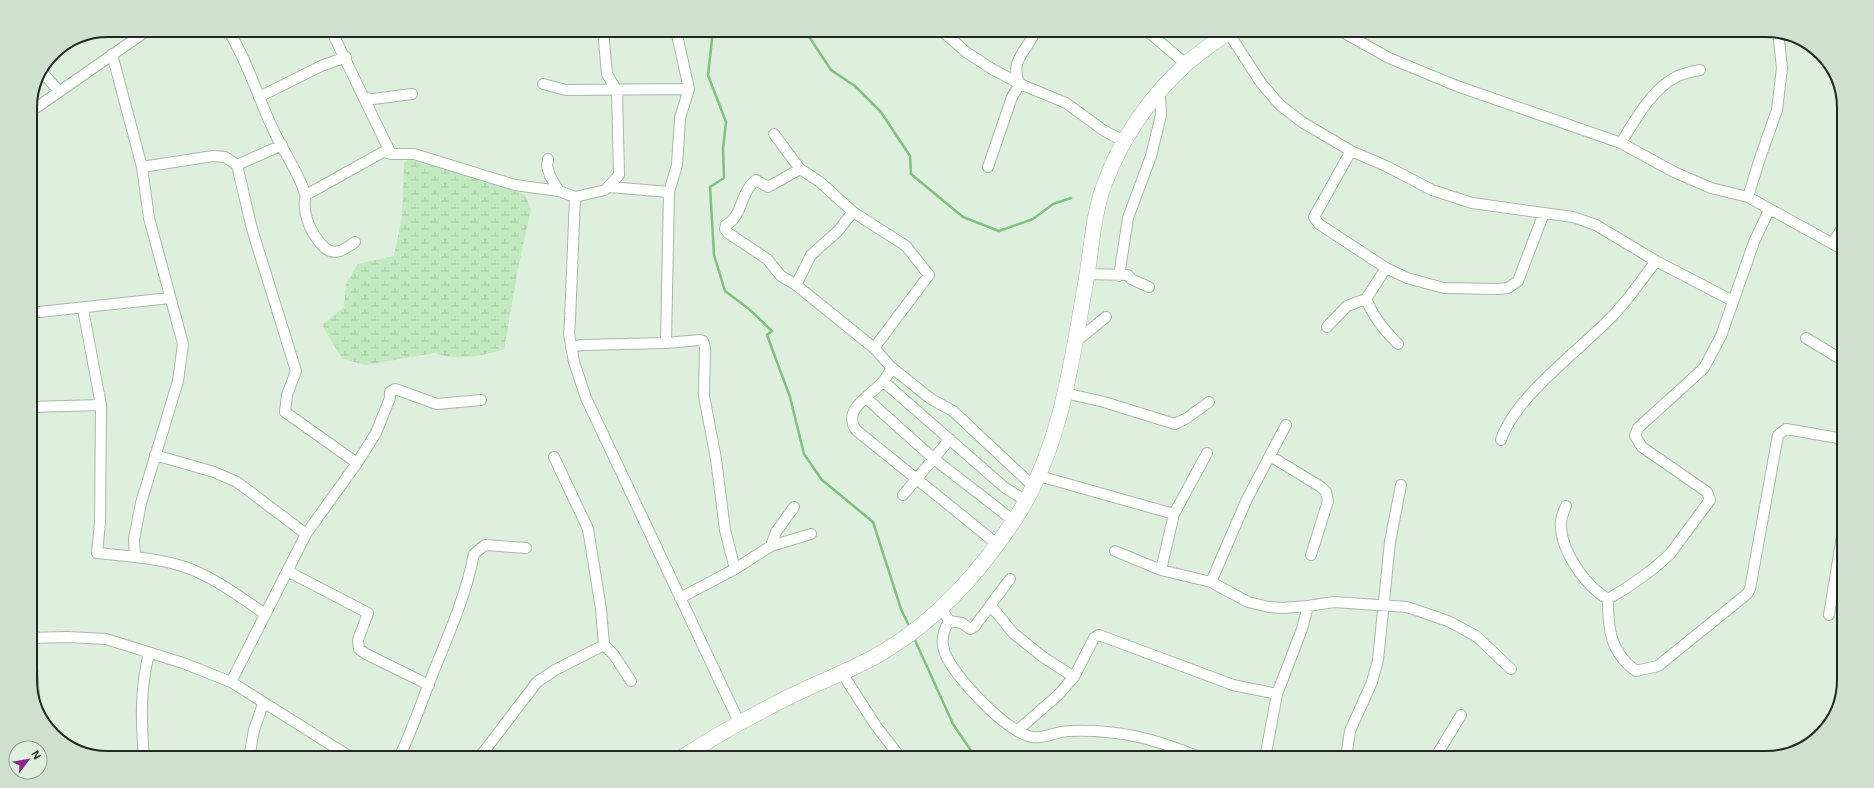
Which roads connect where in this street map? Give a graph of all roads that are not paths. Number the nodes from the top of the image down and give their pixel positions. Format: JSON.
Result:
{"nodes":[{"id":1,"x":138,"y":37,"type":"edge"},
{"id":2,"x":233,"y":37,"type":"edge"},
{"id":3,"x":335,"y":37,"type":"edge"},
{"id":4,"x":604,"y":37,"type":"edge"},
{"id":5,"x":678,"y":37,"type":"edge"},
{"id":6,"x":949,"y":37,"type":"edge"},
{"id":7,"x":1032,"y":37,"type":"edge"},
{"id":8,"x":1154,"y":37,"type":"edge"},
{"id":9,"x":1223,"y":37,"type":"edge"},
{"id":10,"x":1234,"y":37,"type":"edge"},
{"id":11,"x":1352,"y":37,"type":"edge"},
{"id":12,"x":1779,"y":38,"type":"edge"},
{"id":13,"x":112,"y":54,"type":"junction"},
{"id":14,"x":346,"y":57,"type":"junction"},
{"id":15,"x":1186,"y":64,"type":"junction"},
{"id":16,"x":1700,"y":70,"type":"dead end"},
{"id":17,"x":45,"y":76,"type":"edge"},
{"id":18,"x":543,"y":84,"type":"dead end"},
{"id":19,"x":1020,"y":84,"type":"junction"},
{"id":20,"x":615,"y":88,"type":"junction"},
{"id":21,"x":689,"y":89,"type":"junction"},
{"id":22,"x":59,"y":91,"type":"junction"},
{"id":23,"x":1160,"y":92,"type":"junction"},
{"id":24,"x":412,"y":94,"type":"dead end"},
{"id":25,"x":259,"y":97,"type":"junction"},
{"id":26,"x":364,"y":98,"type":"junction"},
{"id":27,"x":37,"y":107,"type":"edge"},
{"id":28,"x":774,"y":134,"type":"dead end"},
{"id":29,"x":1125,"y":142,"type":"junction"},
{"id":30,"x":1621,"y":143,"type":"junction"},
{"id":31,"x":282,"y":145,"type":"junction"},
{"id":32,"x":1351,"y":151,"type":"junction"},
{"id":33,"x":391,"y":154,"type":"junction"},
{"id":34,"x":548,"y":159,"type":"dead end"},
{"id":35,"x":237,"y":165,"type":"junction"},
{"id":36,"x":142,"y":167,"type":"junction"},
{"id":37,"x":988,"y":167,"type":"dead end"},
{"id":38,"x":800,"y":169,"type":"junction"},
{"id":39,"x":609,"y":187,"type":"junction"},
{"id":40,"x":559,"y":191,"type":"junction"},
{"id":41,"x":669,"y":192,"type":"junction"},
{"id":42,"x":306,"y":195,"type":"junction"},
{"id":43,"x":1748,"y":197,"type":"junction"},
{"id":44,"x":575,"y":198,"type":"junction"},
{"id":45,"x":1769,"y":210,"type":"junction"},
{"id":46,"x":853,"y":212,"type":"junction"},
{"id":47,"x":1544,"y":213,"type":"junction"},
{"id":48,"x":1837,"y":237,"type":"edge"},
{"id":49,"x":355,"y":242,"type":"dead end"},
{"id":50,"x":1833,"y":244,"type":"junction"},
{"id":51,"x":1837,"y":246,"type":"edge"},
{"id":52,"x":1656,"y":261,"type":"junction"},
{"id":53,"x":1386,"y":268,"type":"junction"},
{"id":54,"x":1087,"y":274,"type":"junction"},
{"id":55,"x":1119,"y":276,"type":"junction"},
{"id":56,"x":796,"y":285,"type":"junction"},
{"id":57,"x":1149,"y":287,"type":"dead end"},
{"id":58,"x":170,"y":298,"type":"junction"},
{"id":59,"x":1366,"y":299,"type":"junction"},
{"id":60,"x":1733,"y":301,"type":"junction"},
{"id":61,"x":83,"y":309,"type":"junction"},
{"id":62,"x":37,"y":312,"type":"edge"},
{"id":63,"x":1106,"y":317,"type":"dead end"},
{"id":64,"x":1327,"y":327,"type":"dead end"},
{"id":65,"x":1806,"y":338,"type":"dead end"},
{"id":66,"x":666,"y":343,"type":"junction"},
{"id":67,"x":1074,"y":343,"type":"junction"},
{"id":68,"x":1398,"y":344,"type":"dead end"},
{"id":69,"x":571,"y":347,"type":"junction"},
{"id":70,"x":874,"y":348,"type":"junction"},
{"id":71,"x":1837,"y":356,"type":"edge"},
{"id":72,"x":891,"y":367,"type":"junction"},
{"id":73,"x":884,"y":382,"type":"junction"},
{"id":74,"x":1065,"y":393,"type":"junction"},
{"id":75,"x":866,"y":398,"type":"junction"},
{"id":76,"x":481,"y":400,"type":"dead end"},
{"id":77,"x":1209,"y":402,"type":"dead end"},
{"id":78,"x":101,"y":405,"type":"junction"},
{"id":79,"x":37,"y":407,"type":"edge"},
{"id":80,"x":1286,"y":425,"type":"dead end"},
{"id":81,"x":1837,"y":438,"type":"edge"},
{"id":82,"x":950,"y":440,"type":"junction"},
{"id":83,"x":1501,"y":440,"type":"dead end"},
{"id":84,"x":1207,"y":453,"type":"dead end"},
{"id":85,"x":155,"y":454,"type":"junction"},
{"id":86,"x":1270,"y":456,"type":"junction"},
{"id":87,"x":554,"y":457,"type":"dead end"},
{"id":88,"x":934,"y":459,"type":"junction"},
{"id":89,"x":358,"y":463,"type":"junction"},
{"id":90,"x":918,"y":478,"type":"junction"},
{"id":91,"x":1037,"y":481,"type":"junction"},
{"id":92,"x":1402,"y":485,"type":"dead end"},
{"id":93,"x":903,"y":495,"type":"dead end"},
{"id":94,"x":1026,"y":501,"type":"junction"},
{"id":95,"x":1566,"y":506,"type":"dead end"},
{"id":96,"x":794,"y":508,"type":"dead end"},
{"id":97,"x":1174,"y":514,"type":"junction"},
{"id":98,"x":1014,"y":521,"type":"junction"},
{"id":99,"x":306,"y":534,"type":"junction"},
{"id":100,"x":811,"y":534,"type":"dead end"},
{"id":101,"x":997,"y":544,"type":"junction"},
{"id":102,"x":771,"y":546,"type":"junction"},
{"id":103,"x":526,"y":548,"type":"dead end"},
{"id":104,"x":1115,"y":552,"type":"dead end"},
{"id":105,"x":1311,"y":555,"type":"dead end"},
{"id":106,"x":135,"y":557,"type":"junction"},
{"id":107,"x":735,"y":568,"type":"junction"},
{"id":108,"x":1162,"y":570,"type":"junction"},
{"id":109,"x":287,"y":571,"type":"junction"},
{"id":110,"x":1837,"y":576,"type":"edge"},
{"id":111,"x":1010,"y":579,"type":"dead end"},
{"id":112,"x":1211,"y":582,"type":"junction"},
{"id":113,"x":680,"y":598,"type":"junction"},
{"id":114,"x":1608,"y":599,"type":"junction"},
{"id":115,"x":991,"y":606,"type":"junction"},
{"id":116,"x":1308,"y":606,"type":"junction"},
{"id":117,"x":1385,"y":607,"type":"junction"},
{"id":118,"x":264,"y":614,"type":"junction"},
{"id":119,"x":946,"y":615,"type":"junction"},
{"id":120,"x":1830,"y":615,"type":"dead end"},
{"id":121,"x":37,"y":639,"type":"edge"},
{"id":122,"x":604,"y":645,"type":"junction"},
{"id":123,"x":149,"y":653,"type":"junction"},
{"id":124,"x":1511,"y":669,"type":"dead end"},
{"id":125,"x":842,"y":673,"type":"junction"},
{"id":126,"x":1074,"y":677,"type":"junction"},
{"id":127,"x":631,"y":681,"type":"dead end"},
{"id":128,"x":231,"y":682,"type":"junction"},
{"id":129,"x":428,"y":685,"type":"junction"},
{"id":130,"x":1277,"y":694,"type":"junction"},
{"id":131,"x":264,"y":704,"type":"junction"},
{"id":132,"x":1461,"y":715,"type":"dead end"},
{"id":133,"x":738,"y":722,"type":"junction"},
{"id":134,"x":1018,"y":730,"type":"junction"},
{"id":135,"x":144,"y":751,"type":"edge"},
{"id":136,"x":250,"y":751,"type":"edge"},
{"id":137,"x":341,"y":751,"type":"edge"},
{"id":138,"x":402,"y":751,"type":"edge"},
{"id":139,"x":484,"y":751,"type":"edge"},
{"id":140,"x":692,"y":751,"type":"edge"},
{"id":141,"x":896,"y":751,"type":"edge"},
{"id":142,"x":1184,"y":751,"type":"edge"},
{"id":143,"x":1266,"y":751,"type":"edge"},
{"id":144,"x":1347,"y":751,"type":"edge"},
{"id":145,"x":1440,"y":751,"type":"edge"}],
"edges":[{"from":1,"to":13,"type":"street"},
{"from":2,"to":25,"type":"street"},
{"from":3,"to":14,"type":"street"},
{"from":4,"to":20,"type":"street"},
{"from":5,"to":21,"type":"street"},
{"from":6,"to":19,"type":"street"},
{"from":7,"to":19,"type":"street"},
{"from":8,"to":15,"type":"street"},
{"from":9,"to":15,"type":"main road"},
{"from":10,"to":32,"type":"street"},
{"from":11,"to":30,"type":"street"},
{"from":12,"to":43,"type":"street"},
{"from":13,"to":22,"type":"street"},
{"from":13,"to":36,"type":"street"},
{"from":14,"to":25,"type":"street"},
{"from":14,"to":26,"type":"street"},
{"from":15,"to":23,"type":"main road"},
{"from":16,"to":30,"type":"street"},
{"from":17,"to":22,"type":"street"},
{"from":18,"to":20,"type":"street"},
{"from":19,"to":29,"type":"street"},
{"from":19,"to":37,"type":"street"},
{"from":20,"to":21,"type":"street"},
{"from":20,"to":39,"type":"street"},
{"from":21,"to":41,"type":"street"},
{"from":22,"to":27,"type":"street"},
{"from":23,"to":29,"type":"main road"},
{"from":23,"to":55,"type":"street"},
{"from":24,"to":26,"type":"street"},
{"from":25,"to":31,"type":"street"},
{"from":26,"to":33,"type":"street"},
{"from":28,"to":38,"type":"street"},
{"from":29,"to":54,"type":"main road"},
{"from":30,"to":43,"type":"street"},
{"from":31,"to":35,"type":"street"},
{"from":31,"to":42,"type":"street"},
{"from":32,"to":47,"type":"street"},
{"from":32,"to":53,"type":"street"},
{"from":33,"to":40,"type":"street"},
{"from":33,"to":42,"type":"street"},
{"from":34,"to":40,"type":"street"},
{"from":35,"to":36,"type":"street"},
{"from":35,"to":89,"type":"street"},
{"from":36,"to":58,"type":"street"},
{"from":38,"to":46,"type":"street"},
{"from":38,"to":56,"type":"street"},
{"from":39,"to":41,"type":"street"},
{"from":39,"to":44,"type":"street"},
{"from":40,"to":44,"type":"street"},
{"from":41,"to":66,"type":"street"},
{"from":42,"to":49,"type":"street"},
{"from":43,"to":45,"type":"street"},
{"from":44,"to":69,"type":"street"},
{"from":45,"to":50,"type":"street"},
{"from":45,"to":60,"type":"street"},
{"from":46,"to":56,"type":"street"},
{"from":46,"to":70,"type":"street"},
{"from":47,"to":52,"type":"street"},
{"from":47,"to":53,"type":"street"},
{"from":48,"to":50,"type":"street"},
{"from":50,"to":51,"type":"street"},
{"from":52,"to":60,"type":"street"},
{"from":52,"to":83,"type":"street"},
{"from":53,"to":59,"type":"street"},
{"from":54,"to":55,"type":"street"},
{"from":54,"to":67,"type":"main road"},
{"from":55,"to":57,"type":"street"},
{"from":56,"to":70,"type":"street"},
{"from":58,"to":61,"type":"street"},
{"from":58,"to":85,"type":"street"},
{"from":59,"to":64,"type":"street"},
{"from":59,"to":68,"type":"street"},
{"from":60,"to":114,"type":"street"},
{"from":61,"to":62,"type":"street"},
{"from":61,"to":78,"type":"street"},
{"from":63,"to":67,"type":"street"},
{"from":65,"to":71,"type":"street"},
{"from":66,"to":69,"type":"street"},
{"from":66,"to":107,"type":"street"},
{"from":67,"to":74,"type":"main road"},
{"from":69,"to":113,"type":"street"},
{"from":70,"to":72,"type":"street"},
{"from":72,"to":73,"type":"street"},
{"from":72,"to":91,"type":"street"},
{"from":73,"to":75,"type":"street"},
{"from":73,"to":82,"type":"street"},
{"from":74,"to":77,"type":"street"},
{"from":74,"to":91,"type":"main road"},
{"from":75,"to":88,"type":"street"},
{"from":75,"to":90,"type":"street"},
{"from":76,"to":89,"type":"street"},
{"from":78,"to":79,"type":"street"},
{"from":78,"to":106,"type":"street"},
{"from":80,"to":86,"type":"street"},
{"from":81,"to":114,"type":"street"},
{"from":82,"to":88,"type":"street"},
{"from":82,"to":94,"type":"street"},
{"from":84,"to":97,"type":"street"},
{"from":85,"to":99,"type":"street"},
{"from":85,"to":106,"type":"street"},
{"from":86,"to":105,"type":"street"},
{"from":86,"to":112,"type":"street"},
{"from":87,"to":122,"type":"street"},
{"from":88,"to":90,"type":"street"},
{"from":88,"to":98,"type":"street"},
{"from":89,"to":99,"type":"street"},
{"from":90,"to":93,"type":"street"},
{"from":90,"to":101,"type":"street"},
{"from":91,"to":94,"type":"main road"},
{"from":91,"to":97,"type":"street"},
{"from":92,"to":117,"type":"street"},
{"from":94,"to":98,"type":"main road"},
{"from":95,"to":114,"type":"street"},
{"from":96,"to":102,"type":"street"},
{"from":97,"to":108,"type":"street"},
{"from":98,"to":101,"type":"main road"},
{"from":99,"to":109,"type":"street"},
{"from":100,"to":102,"type":"street"},
{"from":101,"to":119,"type":"main road"},
{"from":102,"to":107,"type":"street"},
{"from":103,"to":129,"type":"street"},
{"from":104,"to":108,"type":"street"},
{"from":106,"to":118,"type":"street"},
{"from":107,"to":113,"type":"street"},
{"from":108,"to":112,"type":"street"},
{"from":109,"to":118,"type":"street"},
{"from":109,"to":129,"type":"street"},
{"from":110,"to":120,"type":"street"},
{"from":111,"to":115,"type":"street"},
{"from":112,"to":116,"type":"street"},
{"from":113,"to":133,"type":"street"},
{"from":115,"to":119,"type":"street"},
{"from":115,"to":126,"type":"street"},
{"from":116,"to":117,"type":"street"},
{"from":116,"to":130,"type":"street"},
{"from":117,"to":124,"type":"street"},
{"from":117,"to":144,"type":"street"},
{"from":118,"to":128,"type":"street"},
{"from":119,"to":125,"type":"main road"},
{"from":119,"to":134,"type":"street"},
{"from":121,"to":123,"type":"street"},
{"from":122,"to":127,"type":"street"},
{"from":122,"to":139,"type":"street"},
{"from":123,"to":128,"type":"street"},
{"from":123,"to":135,"type":"street"},
{"from":125,"to":133,"type":"main road"},
{"from":125,"to":141,"type":"street"},
{"from":126,"to":130,"type":"street"},
{"from":126,"to":134,"type":"street"},
{"from":128,"to":131,"type":"street"},
{"from":129,"to":138,"type":"street"},
{"from":130,"to":143,"type":"street"},
{"from":131,"to":136,"type":"street"},
{"from":131,"to":137,"type":"street"},
{"from":132,"to":145,"type":"street"},
{"from":133,"to":140,"type":"main road"},
{"from":134,"to":142,"type":"street"}]}
